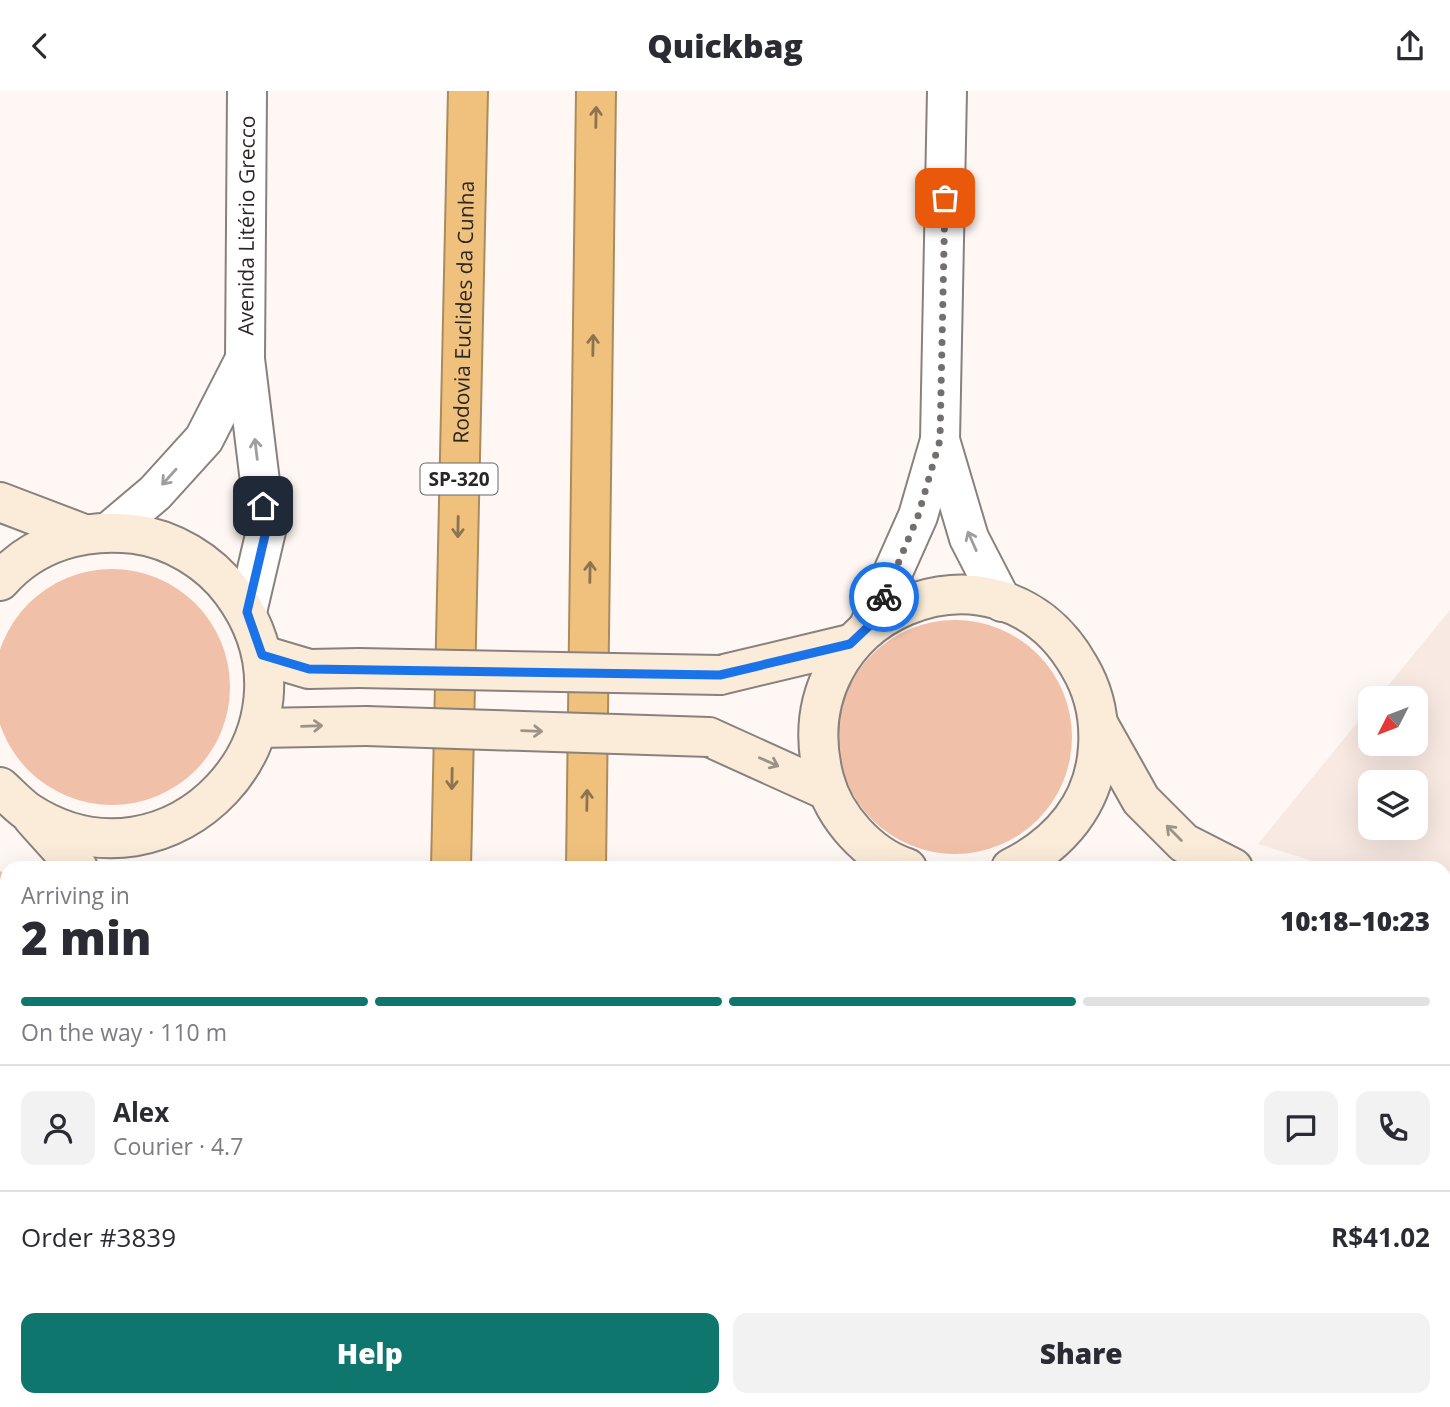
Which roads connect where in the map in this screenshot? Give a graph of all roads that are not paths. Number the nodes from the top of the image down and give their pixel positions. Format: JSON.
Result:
{"nodes":[{"id":1,"x":247,"y":91,"type":"edge"},
{"id":2,"x":468,"y":91,"type":"edge"},
{"id":3,"x":596,"y":91,"type":"edge"},
{"id":4,"x":947,"y":91,"type":"edge"},
{"id":5,"x":245,"y":359,"type":"junction"},
{"id":6,"x":940,"y":440,"type":"junction"},
{"id":7,"x":0,"y":502,"type":"edge"},
{"id":8,"x":97,"y":533,"type":"junction"},
{"id":9,"x":0,"y":581,"type":"edge"},
{"id":10,"x":1002,"y":602,"type":"junction"},
{"id":11,"x":247,"y":612,"type":"junction"},
{"id":12,"x":860,"y":635,"type":"junction"},
{"id":13,"x":262,"y":655,"type":"junction"},
{"id":14,"x":1100,"y":727,"type":"junction"},
{"id":15,"x":259,"y":728,"type":"junction"},
{"id":16,"x":828,"y":791,"type":"junction"},
{"id":17,"x":14,"y":799,"type":"edge"},
{"id":18,"x":72,"y":861,"type":"edge"},
{"id":19,"x":451,"y":861,"type":"edge"},
{"id":20,"x":586,"y":861,"type":"edge"},
{"id":21,"x":894,"y":861,"type":"edge"},
{"id":22,"x":1026,"y":861,"type":"edge"},
{"id":23,"x":1219,"y":861,"type":"edge"}],
"edges":[{"from":1,"to":5,"type":"street","name":"Avenida Litério Grecco"},
{"from":2,"to":19,"type":"highway","name":"Rodovia Euclides da Cunha","number":"SP-320","one_way":true},
{"from":20,"to":3,"type":"highway","one_way":true},
{"from":4,"to":6,"type":"street"},
{"from":5,"to":8,"type":"street","name":"Avenida Litério Grecco","one_way":true},
{"from":11,"to":5,"type":"street","name":"Avenida Litério Grecco","one_way":true},
{"from":10,"to":6,"type":"street","one_way":true},
{"from":6,"to":12,"type":"street"},
{"from":7,"to":8,"type":"main road"},
{"from":8,"to":9,"type":"main road"},
{"from":8,"to":11,"type":"main road"},
{"from":10,"to":12,"type":"main road"},
{"from":10,"to":14,"type":"main road"},
{"from":11,"to":13,"type":"main road"},
{"from":12,"to":13,"type":"main road","bridge":true},
{"from":12,"to":16,"type":"main road"},
{"from":13,"to":15,"type":"main road"},
{"from":14,"to":22,"type":"main road"},
{"from":23,"to":14,"type":"main road","one_way":true},
{"from":15,"to":16,"type":"main road","one_way":true,"bridge":true},
{"from":15,"to":17,"type":"main road"},
{"from":16,"to":21,"type":"main road"},
{"from":17,"to":18,"type":"main road"}]}
